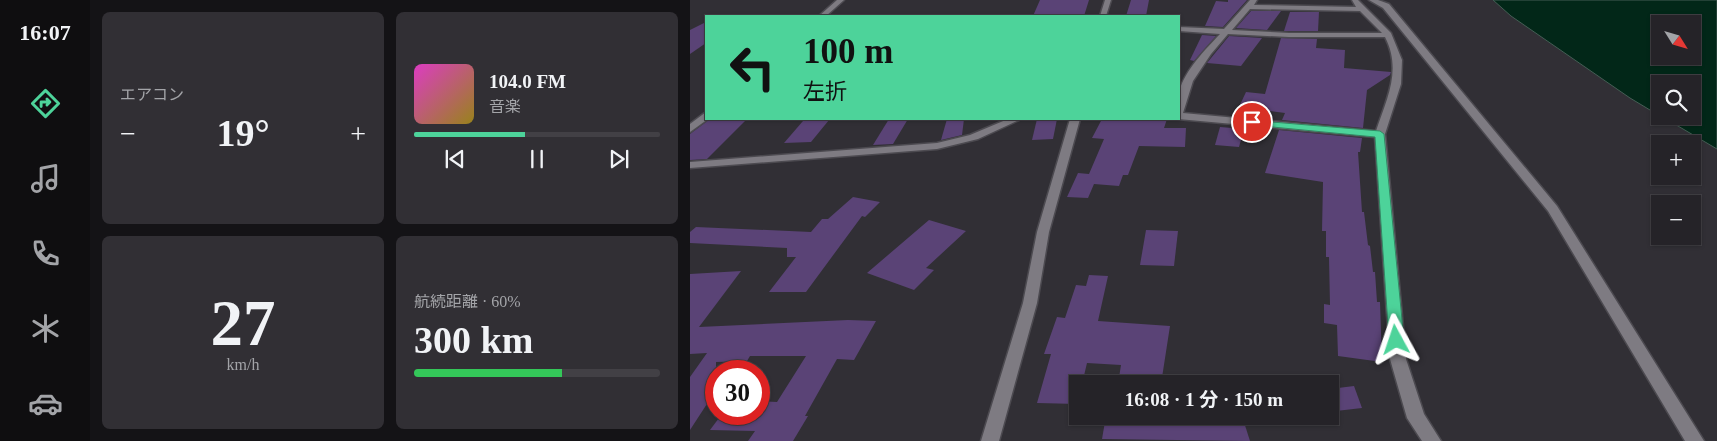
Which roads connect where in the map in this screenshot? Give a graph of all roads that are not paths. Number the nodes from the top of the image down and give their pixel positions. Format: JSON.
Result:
{"nodes":[{"id":1,"x":841,"y":0,"type":"edge"},
{"id":2,"x":1108,"y":0,"type":"edge"},
{"id":3,"x":1254,"y":0,"type":"edge"},
{"id":4,"x":1372,"y":0,"type":"edge"},
{"id":5,"x":1358,"y":4,"type":"edge"},
{"id":6,"x":1249,"y":7,"type":"junction"},
{"id":7,"x":823,"y":15,"type":"edge"},
{"id":8,"x":1103,"y":15,"type":"edge"},
{"id":9,"x":1180,"y":28,"type":"edge"},
{"id":10,"x":1226,"y":31,"type":"junction"},
{"id":11,"x":1388,"y":35,"type":"junction"},
{"id":12,"x":1180,"y":103,"type":"edge"},
{"id":13,"x":1180,"y":114,"type":"edge"},
{"id":14,"x":705,"y":115,"type":"edge"},
{"id":15,"x":1014,"y":120,"type":"edge"},
{"id":16,"x":1075,"y":120,"type":"edge"},
{"id":17,"x":690,"y":129,"type":"edge"},
{"id":18,"x":1380,"y":134,"type":"junction"},
{"id":19,"x":690,"y":165,"type":"edge"},
{"id":20,"x":990,"y":441,"type":"edge"},
{"id":21,"x":1432,"y":441,"type":"edge"},
{"id":22,"x":1695,"y":441,"type":"edge"}],
"edges":[{"from":1,"to":7,"type":"street"},
{"from":2,"to":8,"type":"street"},
{"from":3,"to":6,"type":"street"},
{"from":4,"to":22,"type":"street"},
{"from":5,"to":6,"type":"street"},
{"from":5,"to":11,"type":"street"},
{"from":6,"to":10,"type":"street"},
{"from":9,"to":10,"type":"street"},
{"from":10,"to":11,"type":"street"},
{"from":10,"to":12,"type":"street"},
{"from":11,"to":18,"type":"street"},
{"from":13,"to":18,"type":"street"},
{"from":14,"to":17,"type":"street"},
{"from":15,"to":19,"type":"street"},
{"from":16,"to":20,"type":"street"},
{"from":18,"to":21,"type":"street"}]}
